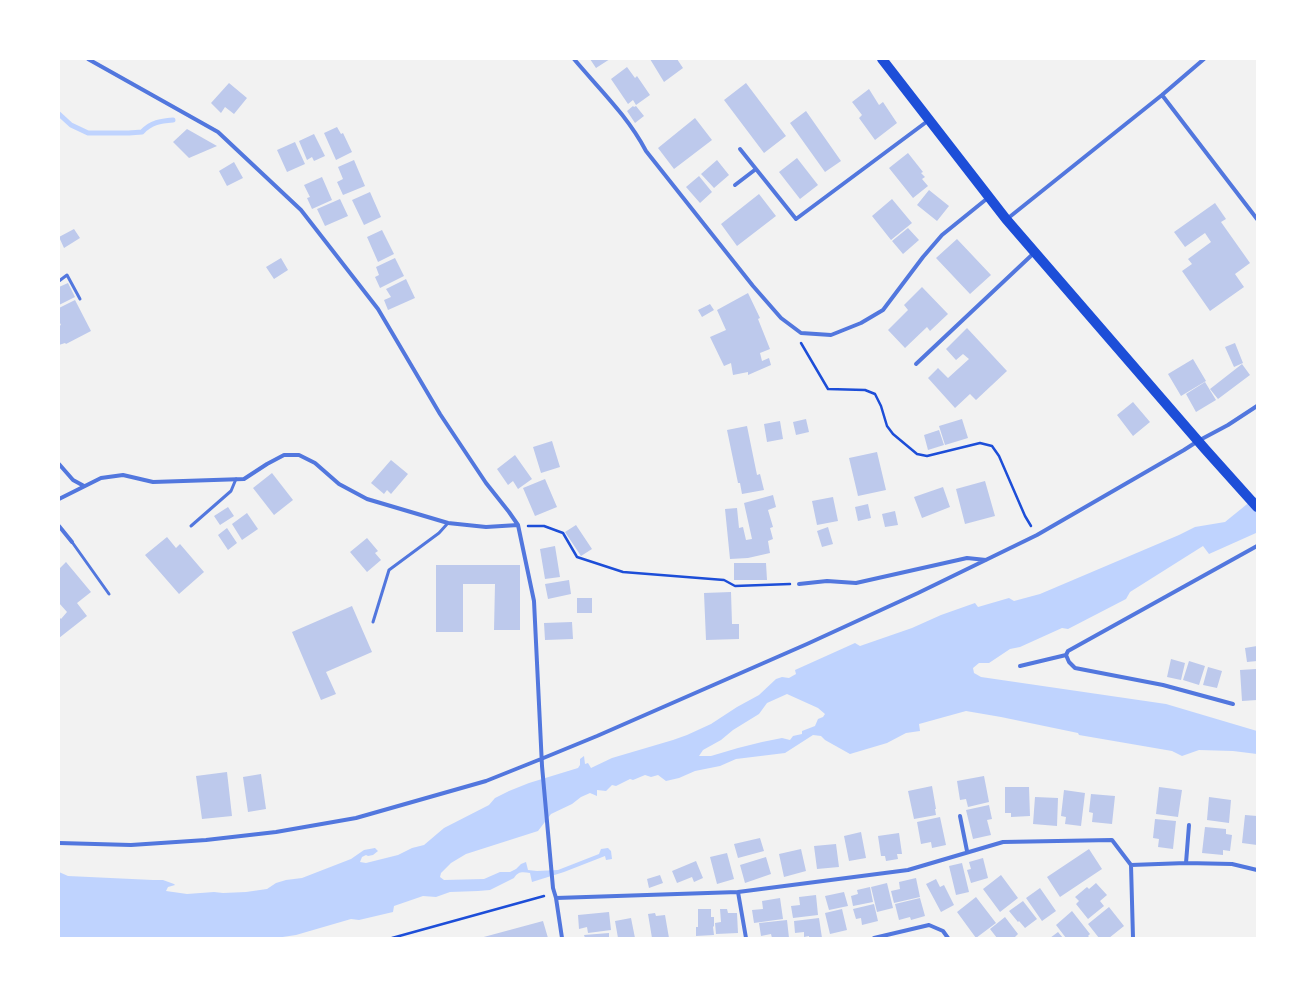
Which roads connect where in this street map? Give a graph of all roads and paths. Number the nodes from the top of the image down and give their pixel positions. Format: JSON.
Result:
{"nodes":[{"id":1,"x":88,"y":59,"type":"edge"},
{"id":2,"x":574,"y":59,"type":"edge"},
{"id":3,"x":882,"y":59,"type":"edge"},
{"id":4,"x":1204,"y":59,"type":"edge"},
{"id":5,"x":1162,"y":95,"type":"junction"},
{"id":6,"x":930,"y":120,"type":"junction"},
{"id":7,"x":740,"y":149,"type":"dead end"},
{"id":8,"x":756,"y":169,"type":"junction"},
{"id":9,"x":735,"y":185,"type":"dead end"},
{"id":10,"x":989,"y":196,"type":"junction"},
{"id":11,"x":1257,"y":218,"type":"edge"},
{"id":12,"x":1006,"y":219,"type":"junction"},
{"id":13,"x":1035,"y":252,"type":"junction"},
{"id":14,"x":59,"y":281,"type":"edge"},
{"id":15,"x":80,"y":299,"type":"dead end"},
{"id":16,"x":801,"y":333,"type":"junction"},
{"id":17,"x":916,"y":364,"type":"dead end"},
{"id":18,"x":1257,"y":406,"type":"edge"},
{"id":19,"x":1201,"y":445,"type":"junction"},
{"id":20,"x":59,"y":464,"type":"edge"},
{"id":21,"x":236,"y":480,"type":"junction"},
{"id":22,"x":84,"y":486,"type":"junction"},
{"id":23,"x":59,"y":499,"type":"edge"},
{"id":24,"x":1257,"y":507,"type":"edge"},
{"id":25,"x":448,"y":523,"type":"junction"},
{"id":26,"x":518,"y":525,"type":"junction"},
{"id":27,"x":59,"y":526,"type":"edge"},
{"id":28,"x":191,"y":526,"type":"dead end"},
{"id":29,"x":1037,"y":535,"type":"junction"},
{"id":30,"x":72,"y":542,"type":"joint"},
{"id":31,"x":1257,"y":546,"type":"edge"},
{"id":32,"x":986,"y":560,"type":"junction"},
{"id":33,"x":799,"y":584,"type":"joint"},
{"id":34,"x":109,"y":594,"type":"dead end"},
{"id":35,"x":373,"y":622,"type":"dead end"},
{"id":36,"x":1066,"y":655,"type":"junction"},
{"id":37,"x":1020,"y":666,"type":"dead end"},
{"id":38,"x":1233,"y":704,"type":"dead end"},
{"id":39,"x":541,"y":759,"type":"junction"},
{"id":40,"x":960,"y":816,"type":"dead end"},
{"id":41,"x":1189,"y":825,"type":"dead end"},
{"id":42,"x":59,"y":844,"type":"edge"},
{"id":43,"x":967,"y":852,"type":"junction"},
{"id":44,"x":1186,"y":863,"type":"junction"},
{"id":45,"x":1131,"y":865,"type":"junction"},
{"id":46,"x":1257,"y":870,"type":"edge"},
{"id":47,"x":738,"y":892,"type":"junction"},
{"id":48,"x":556,"y":898,"type":"junction"},
{"id":49,"x":392,"y":938,"type":"edge"},
{"id":50,"x":562,"y":938,"type":"edge"},
{"id":51,"x":746,"y":938,"type":"edge"},
{"id":52,"x":874,"y":938,"type":"edge"},
{"id":53,"x":948,"y":938,"type":"edge"},
{"id":54,"x":1133,"y":938,"type":"edge"}],
"edges":[{"from":1,"to":26,"type":"street"},
{"from":2,"to":16,"type":"street"},
{"from":3,"to":6,"type":"main road"},
{"from":4,"to":5,"type":"street"},
{"from":5,"to":11,"type":"street"},
{"from":5,"to":12,"type":"street"},
{"from":6,"to":8,"type":"street"},
{"from":6,"to":10,"type":"main road"},
{"from":7,"to":8,"type":"street"},
{"from":8,"to":9,"type":"street"},
{"from":10,"to":12,"type":"main road"},
{"from":10,"to":16,"type":"street"},
{"from":12,"to":13,"type":"main road"},
{"from":13,"to":17,"type":"street"},
{"from":13,"to":19,"type":"main road"},
{"from":14,"to":15,"type":"lane"},
{"from":16,"to":29,"type":"path"},
{"from":18,"to":19,"type":"street"},
{"from":19,"to":24,"type":"main road"},
{"from":19,"to":29,"type":"street"},
{"from":20,"to":22,"type":"street"},
{"from":21,"to":22,"type":"street"},
{"from":21,"to":25,"type":"street"},
{"from":21,"to":28,"type":"lane"},
{"from":22,"to":23,"type":"street"},
{"from":25,"to":26,"type":"street"},
{"from":25,"to":35,"type":"lane"},
{"from":26,"to":33,"type":"path"},
{"from":26,"to":39,"type":"street"},
{"from":27,"to":30,"type":"street"},
{"from":29,"to":32,"type":"street"},
{"from":30,"to":34,"type":"lane"},
{"from":31,"to":36,"type":"street"},
{"from":32,"to":33,"type":"street"},
{"from":32,"to":39,"type":"street"},
{"from":36,"to":37,"type":"street"},
{"from":36,"to":38,"type":"street"},
{"from":39,"to":42,"type":"street"},
{"from":39,"to":48,"type":"street"},
{"from":40,"to":43,"type":"street"},
{"from":41,"to":44,"type":"street"},
{"from":43,"to":45,"type":"street"},
{"from":43,"to":47,"type":"street"},
{"from":44,"to":45,"type":"street"},
{"from":44,"to":46,"type":"street"},
{"from":45,"to":54,"type":"street"},
{"from":47,"to":48,"type":"street"},
{"from":47,"to":51,"type":"street"},
{"from":48,"to":49,"type":"path"},
{"from":48,"to":50,"type":"street"},
{"from":52,"to":53,"type":"street"}]}
